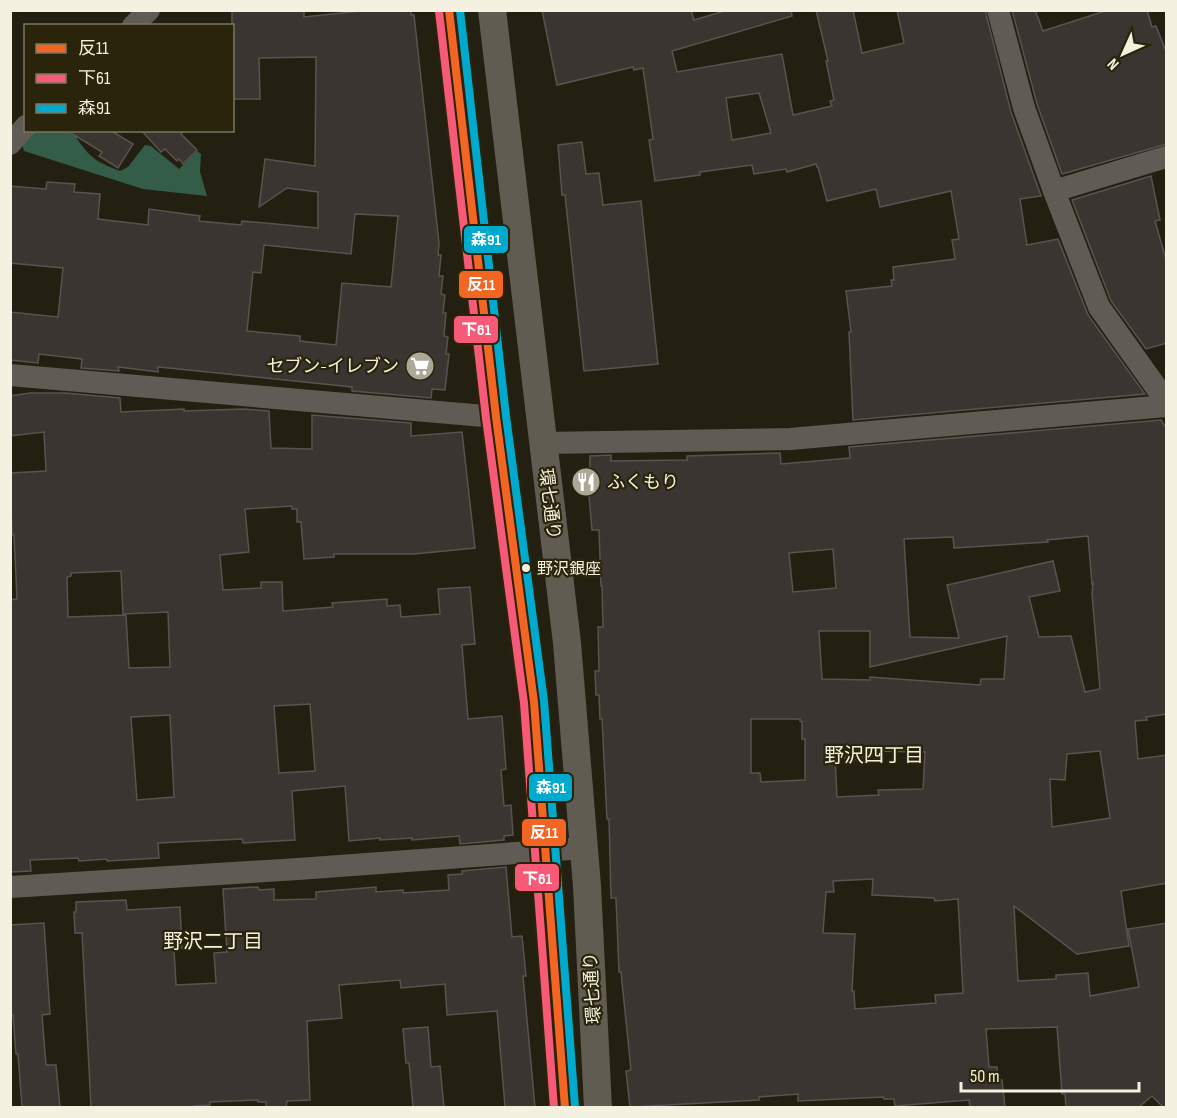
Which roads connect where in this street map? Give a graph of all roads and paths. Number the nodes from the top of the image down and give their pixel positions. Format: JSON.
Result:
{"nodes":[{"id":1,"x":149,"y":10,"type":"edge"},
{"id":2,"x":449,"y":10,"type":"edge"},
{"id":3,"x":492,"y":10,"type":"edge"},
{"id":4,"x":998,"y":10,"type":"edge"},
{"id":5,"x":135,"y":24,"type":"edge"},
{"id":6,"x":24,"y":128,"type":"edge"},
{"id":7,"x":10,"y":144,"type":"edge"},
{"id":8,"x":1167,"y":157,"type":"edge"},
{"id":9,"x":1054,"y":191,"type":"junction"},
{"id":10,"x":10,"y":375,"type":"edge"},
{"id":11,"x":1167,"y":401,"type":"edge"},
{"id":12,"x":1167,"y":406,"type":"edge"},
{"id":13,"x":496,"y":417,"type":"junction"},
{"id":14,"x":543,"y":443,"type":"junction"},
{"id":15,"x":584,"y":848,"type":"junction"},
{"id":16,"x":545,"y":850,"type":"junction"},
{"id":17,"x":10,"y":887,"type":"edge"},
{"id":18,"x":565,"y":1107,"type":"edge"},
{"id":19,"x":598,"y":1107,"type":"edge"}],
"edges":[{"from":1,"to":5,"type":"street"},
{"from":2,"to":13,"type":"main road","name":"環七通り"},
{"from":3,"to":14,"type":"main road","name":"環七通り"},
{"from":4,"to":9,"type":"street"},
{"from":6,"to":7,"type":"street"},
{"from":8,"to":9,"type":"street"},
{"from":9,"to":11,"type":"street"},
{"from":10,"to":13,"type":"street"},
{"from":12,"to":14,"type":"street"},
{"from":13,"to":16,"type":"main road","name":"環七通り"},
{"from":14,"to":15,"type":"main road","name":"環七通り"},
{"from":15,"to":16,"type":"street"},
{"from":15,"to":19,"type":"main road","name":"環七通り"},
{"from":16,"to":17,"type":"street"},
{"from":16,"to":18,"type":"main road","name":"環七通り"}]}
